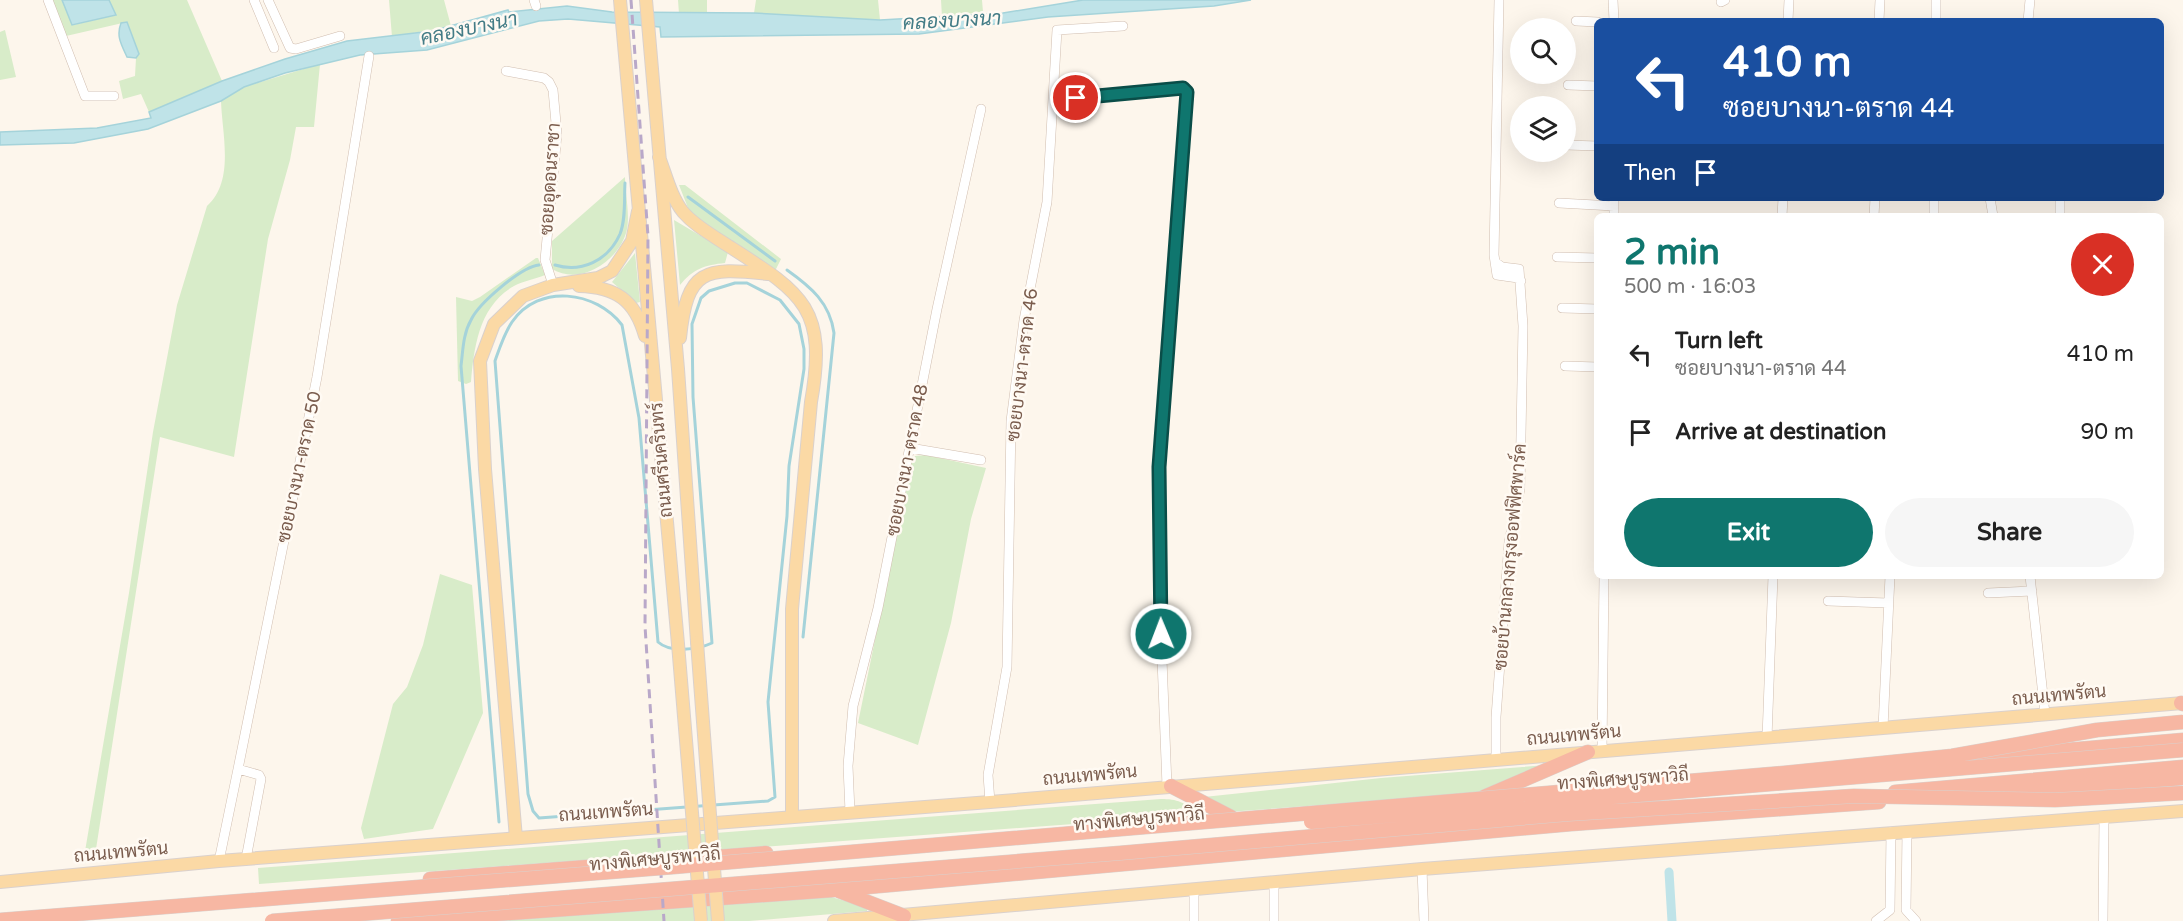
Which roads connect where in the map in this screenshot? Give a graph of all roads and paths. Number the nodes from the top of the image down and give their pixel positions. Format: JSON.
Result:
{"nodes":[{"id":1,"x":48,"y":0,"type":"edge"},
{"id":2,"x":254,"y":0,"type":"edge"},
{"id":3,"x":268,"y":0,"type":"edge"},
{"id":4,"x":1499,"y":0,"type":"edge"},
{"id":5,"x":1613,"y":0,"type":"edge"},
{"id":6,"x":1789,"y":0,"type":"edge"},
{"id":7,"x":1880,"y":0,"type":"edge"},
{"id":8,"x":1936,"y":0,"type":"edge"},
{"id":9,"x":2030,"y":0,"type":"edge"},
{"id":10,"x":620,"y":1,"type":"edge"},
{"id":11,"x":646,"y":1,"type":"edge"},
{"id":12,"x":1614,"y":18,"type":"edge"},
{"id":13,"x":1788,"y":18,"type":"edge"},
{"id":14,"x":1879,"y":18,"type":"edge"},
{"id":15,"x":1936,"y":18,"type":"edge"},
{"id":16,"x":2028,"y":18,"type":"edge"},
{"id":17,"x":1576,"y":21,"type":"dead end"},
{"id":18,"x":1594,"y":22,"type":"edge"},
{"id":19,"x":1123,"y":26,"type":"dead end"},
{"id":20,"x":340,"y":36,"type":"dead end"},
{"id":21,"x":274,"y":48,"type":"dead end"},
{"id":22,"x":369,"y":56,"type":"dead end"},
{"id":23,"x":506,"y":71,"type":"dead end"},
{"id":24,"x":1568,"y":85,"type":"dead end"},
{"id":25,"x":1594,"y":86,"type":"edge"},
{"id":26,"x":114,"y":96,"type":"dead end"},
{"id":27,"x":1054,"y":100,"type":"junction"},
{"id":28,"x":981,"y":109,"type":"dead end"},
{"id":29,"x":1576,"y":145,"type":"edge"},
{"id":30,"x":1594,"y":146,"type":"edge"},
{"id":31,"x":659,"y":157,"type":"junction"},
{"id":32,"x":1558,"y":203,"type":"dead end"},
{"id":33,"x":1614,"y":207,"type":"edge"},
{"id":34,"x":638,"y":211,"type":"junction"},
{"id":35,"x":1557,"y":257,"type":"dead end"},
{"id":36,"x":1594,"y":258,"type":"edge"},
{"id":37,"x":773,"y":274,"type":"junction"},
{"id":38,"x":556,"y":285,"type":"junction"},
{"id":39,"x":1562,"y":308,"type":"dead end"},
{"id":40,"x":1594,"y":309,"type":"edge"},
{"id":41,"x":652,"y":360,"type":"junction"},
{"id":42,"x":1565,"y":366,"type":"dead end"},
{"id":43,"x":1594,"y":367,"type":"edge"},
{"id":44,"x":678,"y":369,"type":"junction"},
{"id":45,"x":910,"y":448,"type":"junction"},
{"id":46,"x":981,"y":459,"type":"dead end"},
{"id":47,"x":1605,"y":579,"type":"edge"},
{"id":48,"x":1773,"y":579,"type":"edge"},
{"id":49,"x":1890,"y":579,"type":"edge"},
{"id":50,"x":2030,"y":579,"type":"edge"},
{"id":51,"x":2032,"y":591,"type":"junction"},
{"id":52,"x":1988,"y":593,"type":"dead end"},
{"id":53,"x":1828,"y":601,"type":"dead end"},
{"id":54,"x":1888,"y":603,"type":"junction"},
{"id":55,"x":2182,"y":703,"type":"edge"},
{"id":56,"x":2045,"y":714,"type":"junction"},
{"id":57,"x":2183,"y":722,"type":"edge"},
{"id":58,"x":1883,"y":728,"type":"junction"},
{"id":59,"x":1767,"y":738,"type":"junction"},
{"id":60,"x":2183,"y":740,"type":"edge"},
{"id":61,"x":2183,"y":750,"type":"edge"},
{"id":62,"x":1602,"y":751,"type":"junction"},
{"id":63,"x":1588,"y":752,"type":"junction"},
{"id":64,"x":1496,"y":760,"type":"junction"},
{"id":65,"x":2183,"y":767,"type":"edge"},
{"id":66,"x":238,"y":770,"type":"junction"},
{"id":67,"x":2183,"y":778,"type":"edge"},
{"id":68,"x":1169,"y":786,"type":"junction"},
{"id":69,"x":2183,"y":793,"type":"edge"},
{"id":70,"x":1517,"y":795,"type":"junction"},
{"id":71,"x":1854,"y":795,"type":"junction"},
{"id":72,"x":1482,"y":797,"type":"junction"},
{"id":73,"x":990,"y":802,"type":"junction"},
{"id":74,"x":2183,"y":811,"type":"edge"},
{"id":75,"x":850,"y":812,"type":"junction"},
{"id":76,"x":792,"y":816,"type":"junction"},
{"id":77,"x":1231,"y":817,"type":"junction"},
{"id":78,"x":2104,"y":817,"type":"junction"},
{"id":79,"x":1907,"y":831,"type":"junction"},
{"id":80,"x":1891,"y":832,"type":"junction"},
{"id":81,"x":516,"y":838,"type":"junction"},
{"id":82,"x":246,"y":860,"type":"junction"},
{"id":83,"x":219,"y":861,"type":"junction"},
{"id":84,"x":1422,"y":869,"type":"junction"},
{"id":85,"x":0,"y":882,"type":"edge"},
{"id":86,"x":1274,"y":882,"type":"junction"},
{"id":87,"x":1194,"y":889,"type":"junction"},
{"id":88,"x":834,"y":890,"type":"junction"},
{"id":89,"x":1890,"y":891,"type":"junction"},
{"id":90,"x":1906,"y":891,"type":"junction"},
{"id":91,"x":0,"y":915,"type":"edge"},
{"id":92,"x":904,"y":916,"type":"junction"},
{"id":93,"x":0,"y":921,"type":"edge"},
{"id":94,"x":98,"y":921,"type":"edge"},
{"id":95,"x":272,"y":921,"type":"edge"},
{"id":96,"x":398,"y":921,"type":"edge"},
{"id":97,"x":701,"y":921,"type":"edge"},
{"id":98,"x":718,"y":921,"type":"edge"},
{"id":99,"x":834,"y":921,"type":"edge"},
{"id":100,"x":1194,"y":921,"type":"edge"},
{"id":101,"x":1274,"y":921,"type":"edge"},
{"id":102,"x":1424,"y":921,"type":"edge"},
{"id":103,"x":1876,"y":921,"type":"edge"},
{"id":104,"x":1916,"y":921,"type":"edge"},
{"id":105,"x":2103,"y":921,"type":"edge"}],
"edges":[{"from":1,"to":26,"type":"street"},
{"from":2,"to":21,"type":"street"},
{"from":3,"to":20,"type":"street"},
{"from":4,"to":64,"type":"street","name":"ซอยบ้านกลางกรุงออฟฟิศพาร์ค"},
{"from":5,"to":12,"type":"street"},
{"from":6,"to":13,"type":"street"},
{"from":7,"to":14,"type":"street"},
{"from":8,"to":15,"type":"street"},
{"from":9,"to":16,"type":"street"},
{"from":10,"to":34,"type":"main road","name":"ถนนศรีนครินทร์"},
{"from":11,"to":31,"type":"main road","name":"ถนนศรีนครินทร์"},
{"from":17,"to":18,"type":"street"},
{"from":19,"to":27,"type":"street","name":"ซอยบางนา-ตราด 46"},
{"from":22,"to":66,"type":"street","name":"ซอยบางนา-ตราด 50"},
{"from":23,"to":38,"type":"street","name":"ซอยอุดอนราชา"},
{"from":24,"to":25,"type":"street"},
{"from":27,"to":68,"type":"street"},
{"from":27,"to":73,"type":"street","name":"ซอยบางนา-ตราด 46"},
{"from":28,"to":45,"type":"street","name":"ซอยบางนา-ตราด 48"},
{"from":29,"to":30,"type":"street"},
{"from":31,"to":37,"type":"main road"},
{"from":31,"to":44,"type":"main road","name":"ถนนศรีนครินทร์"},
{"from":32,"to":33,"type":"street"},
{"from":34,"to":38,"type":"main road"},
{"from":34,"to":41,"type":"main road","name":"ถนนศรีนครินทร์"},
{"from":35,"to":36,"type":"street"},
{"from":37,"to":44,"type":"main road"},
{"from":37,"to":76,"type":"main road"},
{"from":38,"to":41,"type":"main road"},
{"from":38,"to":81,"type":"main road"},
{"from":39,"to":40,"type":"street"},
{"from":41,"to":97,"type":"main road","name":"ถนนศรีนครินทร์","bridge":true},
{"from":42,"to":43,"type":"street"},
{"from":44,"to":98,"type":"main road","name":"ถนนศรีนครินทร์","bridge":true},
{"from":45,"to":46,"type":"street"},
{"from":45,"to":75,"type":"street","name":"ซอยบางนา-ตราด 48"},
{"from":47,"to":62,"type":"street"},
{"from":48,"to":59,"type":"street"},
{"from":49,"to":54,"type":"street"},
{"from":50,"to":51,"type":"street"},
{"from":51,"to":52,"type":"street"},
{"from":51,"to":56,"type":"street"},
{"from":53,"to":54,"type":"street"},
{"from":54,"to":58,"type":"street"},
{"from":55,"to":56,"type":"main road","name":"ถนนเทพรัตน"},
{"from":56,"to":58,"type":"main road","name":"ถนนเทพรัตน"},
{"from":57,"to":70,"type":"highway","bridge":true},
{"from":58,"to":59,"type":"main road","name":"ถนนเทพรัตน"},
{"from":59,"to":62,"type":"main road","name":"ถนนเทพรัตน"},
{"from":60,"to":70,"type":"highway"},
{"from":61,"to":94,"type":"highway","name":"ทางพิเศษบูรพาวิถี","bridge":true},
{"from":62,"to":63,"type":"main road","name":"ถนนเทพรัตน"},
{"from":63,"to":64,"type":"main road","name":"ถนนเทพรัตน"},
{"from":63,"to":72,"type":"highway"},
{"from":64,"to":68,"type":"main road","name":"ถนนเทพรัตน"},
{"from":65,"to":71,"type":"highway","name":"ทางพิเศษบูรพาวิถี","bridge":true},
{"from":66,"to":82,"type":"street"},
{"from":66,"to":83,"type":"street","name":"ซอยบางนา-ตราด 50"},
{"from":67,"to":88,"type":"highway"},
{"from":68,"to":73,"type":"main road","name":"ถนนเทพรัตน"},
{"from":68,"to":77,"type":"highway"},
{"from":69,"to":71,"type":"highway","bridge":true},
{"from":70,"to":72,"type":"highway"},
{"from":70,"to":93,"type":"highway","bridge":true},
{"from":71,"to":95,"type":"highway","name":"ทางพิเศษบูรพาวิถี","bridge":true},
{"from":72,"to":77,"type":"highway"},
{"from":73,"to":75,"type":"main road","name":"ถนนเทพรัตน"},
{"from":74,"to":78,"type":"main road"},
{"from":75,"to":76,"type":"main road","name":"ถนนเทพรัตน"},
{"from":76,"to":81,"type":"main road","name":"ถนนเทพรัตน"},
{"from":77,"to":91,"type":"highway"},
{"from":78,"to":79,"type":"main road"},
{"from":78,"to":105,"type":"street"},
{"from":79,"to":80,"type":"main road"},
{"from":79,"to":90,"type":"street"},
{"from":80,"to":84,"type":"main road"},
{"from":80,"to":89,"type":"street"},
{"from":81,"to":82,"type":"main road","name":"ถนนเทพรัตน"},
{"from":82,"to":83,"type":"main road","name":"ถนนเทพรัตน"},
{"from":83,"to":85,"type":"main road","name":"ถนนเทพรัตน"},
{"from":84,"to":86,"type":"main road"},
{"from":84,"to":102,"type":"street"},
{"from":86,"to":87,"type":"main road"},
{"from":86,"to":101,"type":"street"},
{"from":87,"to":92,"type":"main road"},
{"from":87,"to":100,"type":"street"},
{"from":88,"to":92,"type":"highway"},
{"from":88,"to":96,"type":"highway"},
{"from":89,"to":90,"type":"street"},
{"from":89,"to":103,"type":"street"},
{"from":90,"to":104,"type":"street"},
{"from":92,"to":99,"type":"main road"}]}
